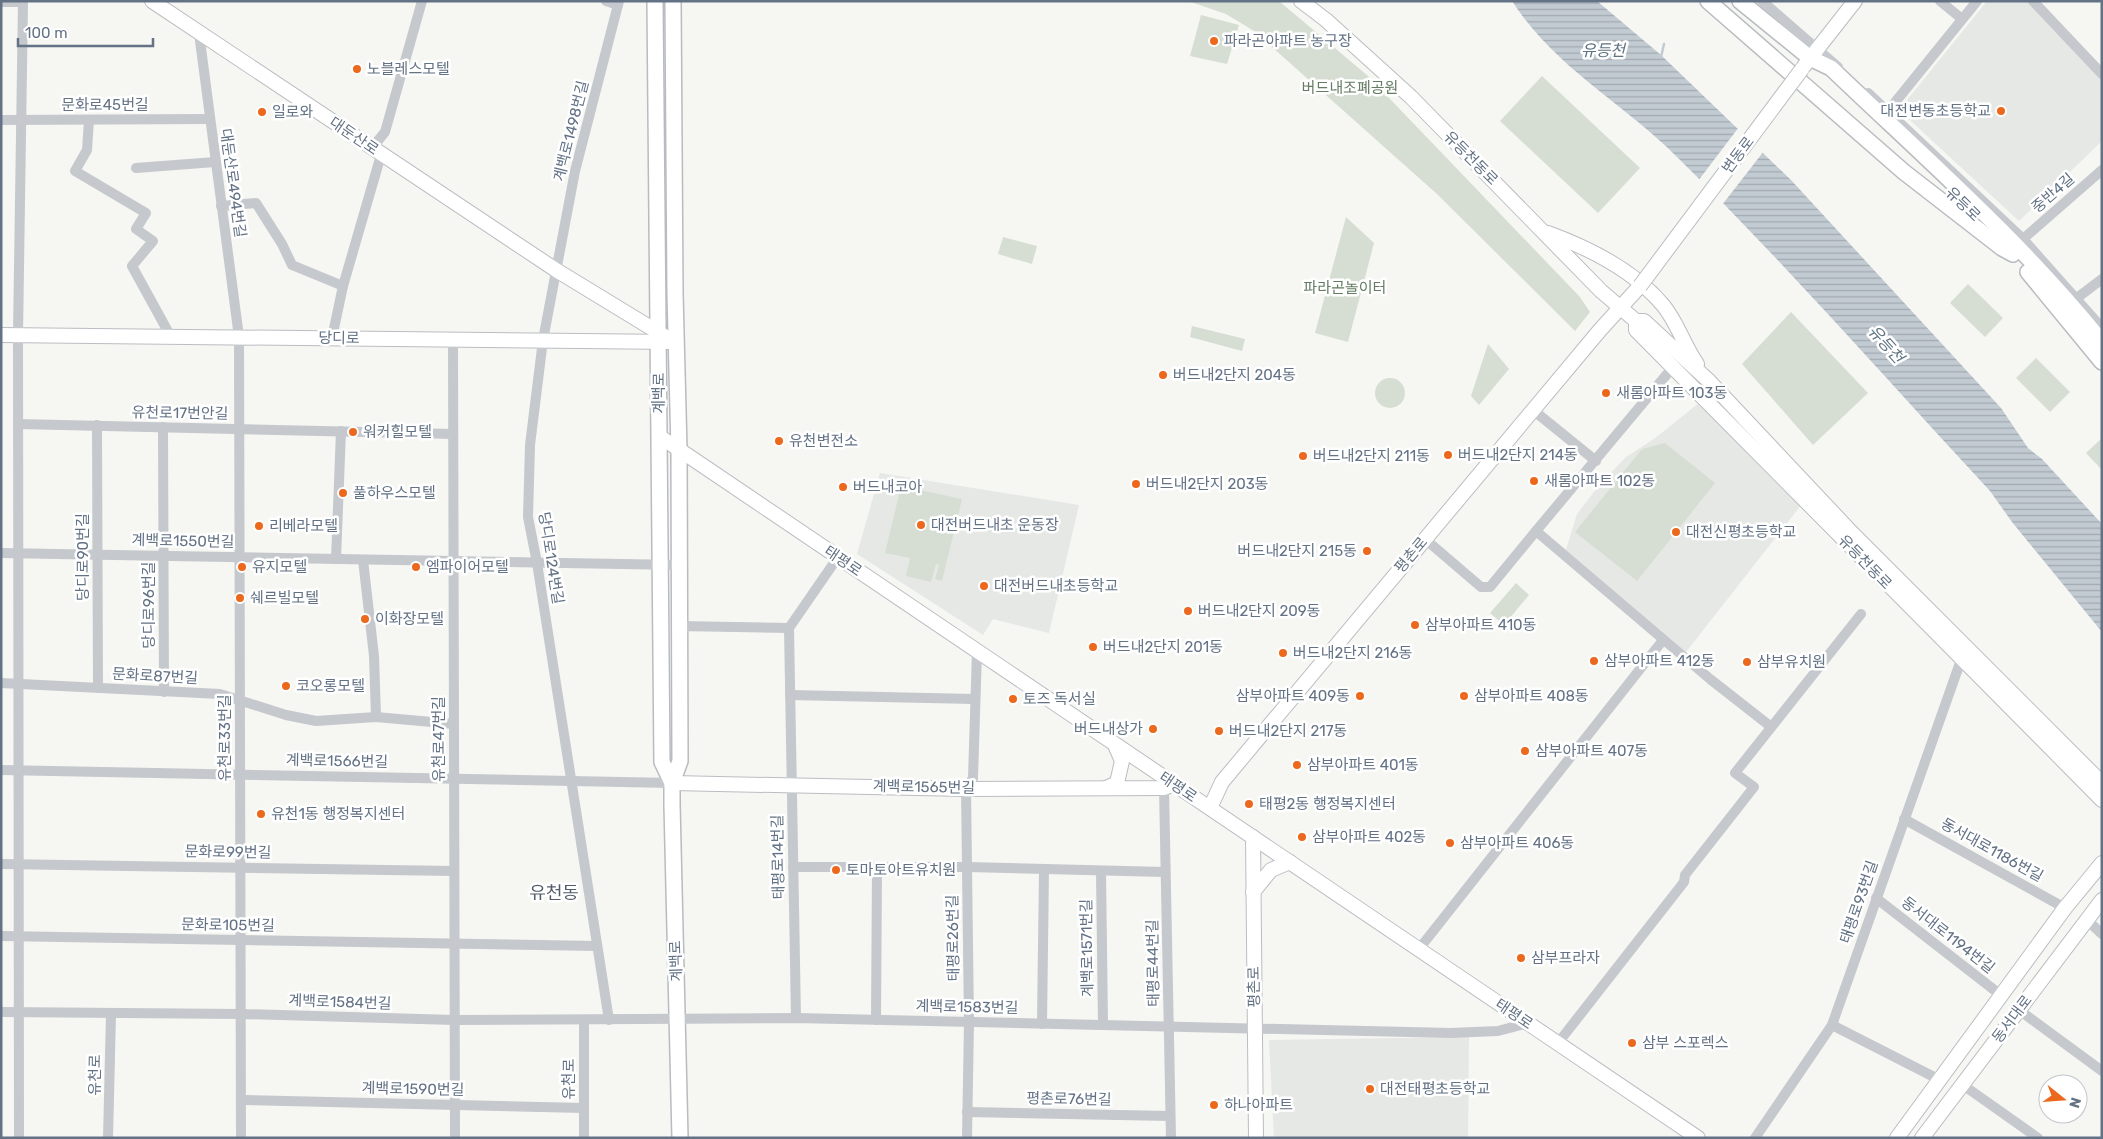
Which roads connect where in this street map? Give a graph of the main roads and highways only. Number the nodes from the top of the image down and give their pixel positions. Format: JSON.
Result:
{"nodes":[{"id":1,"x":152,"y":1,"type":"edge"},
{"id":2,"x":655,"y":1,"type":"edge"},
{"id":3,"x":674,"y":1,"type":"edge"},
{"id":4,"x":1301,"y":1,"type":"edge"},
{"id":5,"x":1708,"y":1,"type":"edge"},
{"id":6,"x":1740,"y":1,"type":"edge"},
{"id":7,"x":1855,"y":1,"type":"edge"},
{"id":8,"x":1810,"y":58,"type":"junction"},
{"id":9,"x":1544,"y":232,"type":"junction"},
{"id":10,"x":2013,"y":254,"type":"junction"},
{"id":11,"x":2070,"y":304,"type":"junction"},
{"id":12,"x":1620,"y":307,"type":"junction"},
{"id":13,"x":1636,"y":320,"type":"junction"},
{"id":14,"x":1,"y":335,"type":"edge"},
{"id":15,"x":659,"y":337,"type":"junction"},
{"id":16,"x":676,"y":342,"type":"junction"},
{"id":17,"x":2102,"y":342,"type":"edge"},
{"id":18,"x":2102,"y":362,"type":"edge"},
{"id":19,"x":1709,"y":381,"type":"junction"},
{"id":20,"x":659,"y":436,"type":"junction"},
{"id":21,"x":679,"y":450,"type":"junction"},
{"id":22,"x":1115,"y":744,"type":"junction"},
{"id":23,"x":672,"y":783,"type":"junction"},
{"id":24,"x":2102,"y":783,"type":"edge"},
{"id":25,"x":1169,"y":786,"type":"junction"},
{"id":26,"x":1106,"y":788,"type":"junction"},
{"id":27,"x":2102,"y":800,"type":"edge"},
{"id":28,"x":1210,"y":808,"type":"junction"},
{"id":29,"x":1253,"y":837,"type":"junction"},
{"id":30,"x":1290,"y":862,"type":"junction"},
{"id":31,"x":2102,"y":863,"type":"edge"},
{"id":32,"x":1253,"y":892,"type":"junction"},
{"id":33,"x":2102,"y":900,"type":"edge"},
{"id":34,"x":680,"y":1138,"type":"edge"},
{"id":35,"x":1256,"y":1138,"type":"edge"},
{"id":36,"x":1698,"y":1138,"type":"edge"},
{"id":37,"x":1898,"y":1138,"type":"edge"},
{"id":38,"x":1922,"y":1138,"type":"edge"}],
"edges":[{"from":1,"to":15,"type":"main road","name":"대둔산로"},
{"from":2,"to":15,"type":"main road","name":"계백로"},
{"from":3,"to":16,"type":"main road","name":"계백로"},
{"from":4,"to":9,"type":"main road","name":"유등천동로"},
{"from":5,"to":10,"type":"main road"},
{"from":6,"to":8,"type":"main road","name":"유등로"},
{"from":7,"to":8,"type":"main road","name":"변동로"},
{"from":8,"to":10,"type":"main road","name":"유등로"},
{"from":8,"to":11,"type":"main road","name":"유등로"},
{"from":8,"to":12,"type":"main road","name":"변동로","bridge":true},
{"from":9,"to":12,"type":"main road","name":"유등천동로"},
{"from":9,"to":19,"type":"main road"},
{"from":10,"to":11,"type":"main road","name":"유등로"},
{"from":11,"to":17,"type":"main road","name":"유등로"},
{"from":11,"to":18,"type":"main road","name":"유등로"},
{"from":12,"to":13,"type":"main road","name":"유등천동로"},
{"from":12,"to":28,"type":"main road","name":"평촌로"},
{"from":13,"to":19,"type":"main road","name":"유등천동로"},
{"from":13,"to":27,"type":"main road","name":"유등천동로"},
{"from":14,"to":15,"type":"main road","name":"당디로"},
{"from":15,"to":16,"type":"main road","name":"당디로"},
{"from":15,"to":20,"type":"main road","name":"계백로"},
{"from":16,"to":21,"type":"main road","name":"계백로"},
{"from":19,"to":24,"type":"main road","name":"유등천동로"},
{"from":20,"to":21,"type":"main road","name":"태평로"},
{"from":20,"to":23,"type":"main road","name":"계백로"},
{"from":21,"to":22,"type":"main road","name":"태평로"},
{"from":21,"to":23,"type":"main road","name":"계백로"},
{"from":22,"to":25,"type":"main road","name":"태평로"},
{"from":22,"to":26,"type":"main road"},
{"from":23,"to":26,"type":"main road","name":"계백로1565번길"},
{"from":23,"to":34,"type":"main road","name":"계백로"},
{"from":25,"to":26,"type":"main road","name":"계백로1565번길"},
{"from":25,"to":28,"type":"main road","name":"태평로"},
{"from":28,"to":29,"type":"main road","name":"태평로"},
{"from":29,"to":30,"type":"main road","name":"태평로"},
{"from":29,"to":32,"type":"main road","name":"평촌로"},
{"from":30,"to":32,"type":"main road"},
{"from":30,"to":36,"type":"main road","name":"태평로"},
{"from":31,"to":37,"type":"main road","name":"동서대로"},
{"from":32,"to":35,"type":"main road","name":"평촌로"},
{"from":33,"to":38,"type":"main road","name":"동서대로"}]}
